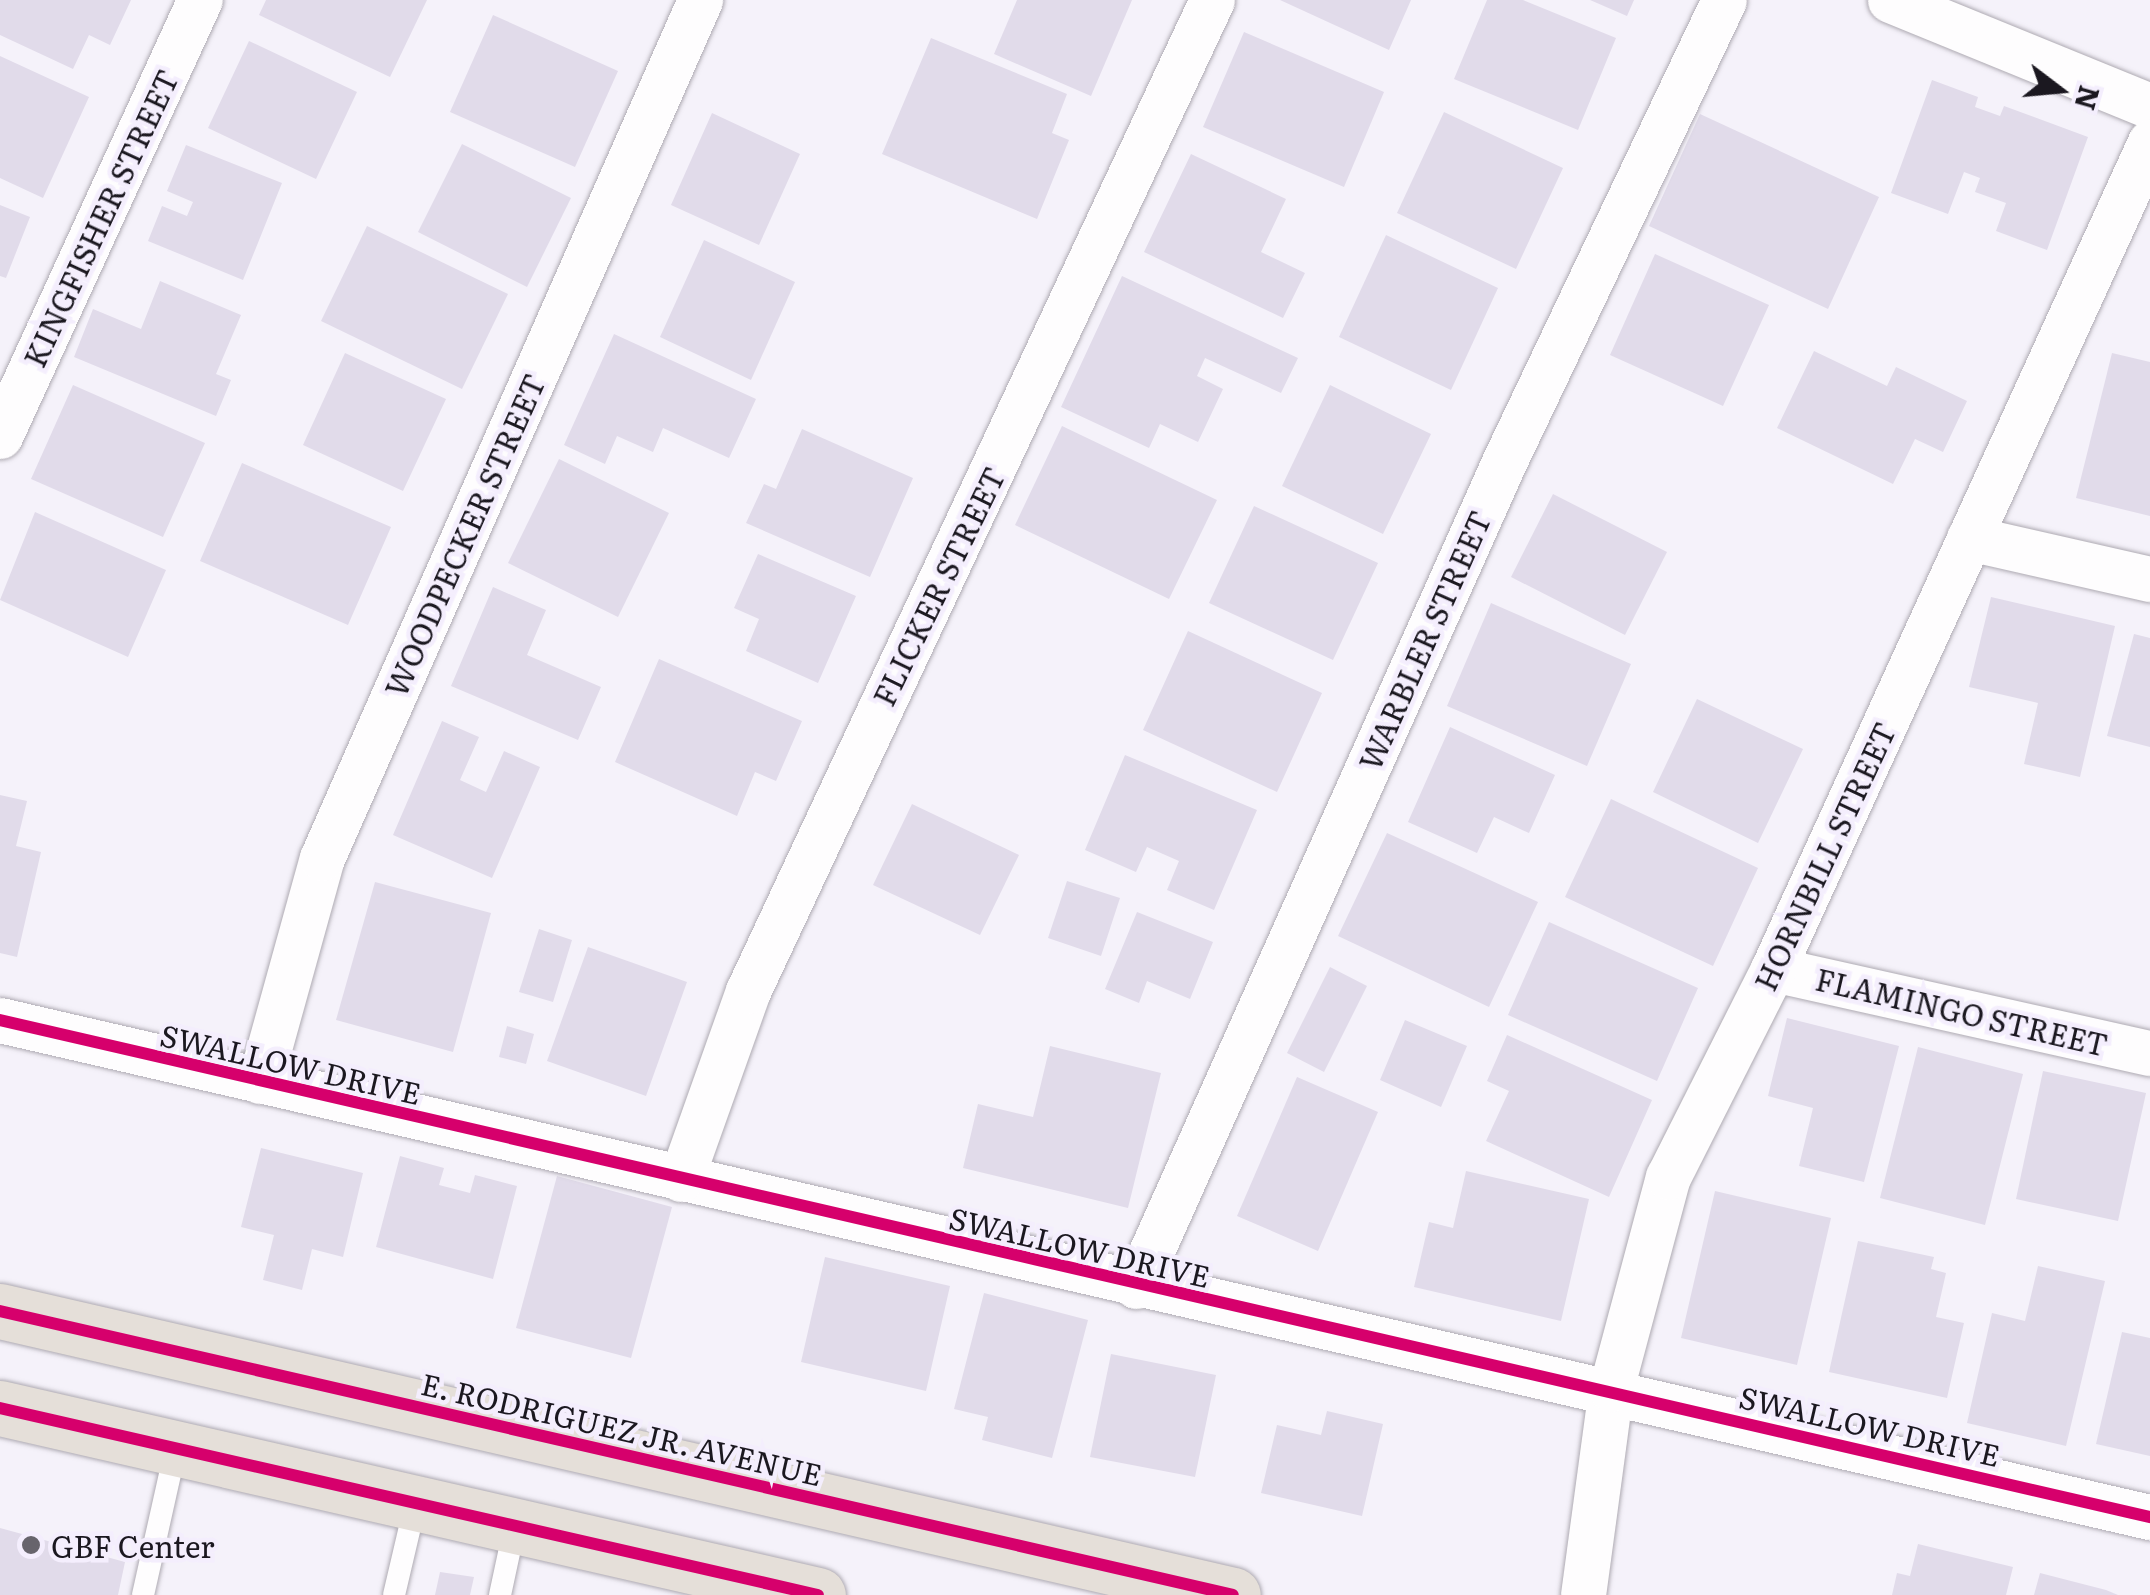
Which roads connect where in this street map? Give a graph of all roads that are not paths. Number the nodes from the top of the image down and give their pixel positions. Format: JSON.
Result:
{"nodes":[{"id":1,"x":200,"y":0,"type":"edge"},
{"id":2,"x":700,"y":0,"type":"edge"},
{"id":3,"x":1212,"y":0,"type":"edge"},
{"id":4,"x":1724,"y":0,"type":"edge"},
{"id":5,"x":1890,"y":0,"type":"edge"},
{"id":6,"x":2150,"y":106,"type":"edge"},
{"id":7,"x":2150,"y":142,"type":"edge"},
{"id":8,"x":0,"y":436,"type":"edge"},
{"id":9,"x":1969,"y":538,"type":"junction"},
{"id":10,"x":2150,"y":579,"type":"edge"},
{"id":11,"x":1773,"y":969,"type":"junction"},
{"id":12,"x":0,"y":1020,"type":"edge"},
{"id":13,"x":2150,"y":1053,"type":"edge"},
{"id":14,"x":260,"y":1081,"type":"junction"},
{"id":15,"x":681,"y":1179,"type":"junction"},
{"id":16,"x":1136,"y":1286,"type":"junction"},
{"id":17,"x":0,"y":1310,"type":"edge"},
{"id":18,"x":1611,"y":1389,"type":"junction"},
{"id":19,"x":0,"y":1408,"type":"edge"},
{"id":20,"x":176,"y":1448,"type":"junction"},
{"id":21,"x":416,"y":1500,"type":"junction"},
{"id":22,"x":2150,"y":1517,"type":"edge"},
{"id":23,"x":516,"y":1524,"type":"junction"},
{"id":24,"x":806,"y":1594,"type":"edge"},
{"id":25,"x":143,"y":1595,"type":"edge"},
{"id":26,"x":394,"y":1595,"type":"edge"},
{"id":27,"x":500,"y":1595,"type":"edge"},
{"id":28,"x":1233,"y":1595,"type":"edge"},
{"id":29,"x":1584,"y":1595,"type":"edge"}],
"edges":[{"from":1,"to":8,"type":"street","name":"KINGFISHER STREET"},
{"from":2,"to":14,"type":"street","name":"WOODPECKER STREET"},
{"from":3,"to":15,"type":"street","name":"FLICKER STREET"},
{"from":4,"to":16,"type":"street","name":"WARBLER STREET"},
{"from":5,"to":6,"type":"street"},
{"from":7,"to":9,"type":"street","name":"HORNBILL STREET"},
{"from":9,"to":10,"type":"street"},
{"from":9,"to":11,"type":"street","name":"HORNBILL STREET"},
{"from":11,"to":13,"type":"street","name":"FLAMINGO STREET"},
{"from":11,"to":18,"type":"street","name":"HORNBILL STREET"},
{"from":12,"to":14,"type":"street","name":"SWALLOW DRIVE"},
{"from":14,"to":15,"type":"street","name":"SWALLOW DRIVE"},
{"from":15,"to":16,"type":"street","name":"SWALLOW DRIVE"},
{"from":16,"to":18,"type":"street","name":"SWALLOW DRIVE"},
{"from":17,"to":28,"type":"main road","name":"E. RODRIGUEZ JR. AVENUE"},
{"from":18,"to":22,"type":"street","name":"SWALLOW DRIVE"},
{"from":18,"to":29,"type":"street","name":"HORNBILL STREET"},
{"from":19,"to":20,"type":"main road"},
{"from":20,"to":21,"type":"main road"},
{"from":20,"to":25,"type":"lane"},
{"from":21,"to":23,"type":"main road"},
{"from":21,"to":26,"type":"lane"},
{"from":23,"to":24,"type":"main road"},
{"from":23,"to":27,"type":"lane"}]}
